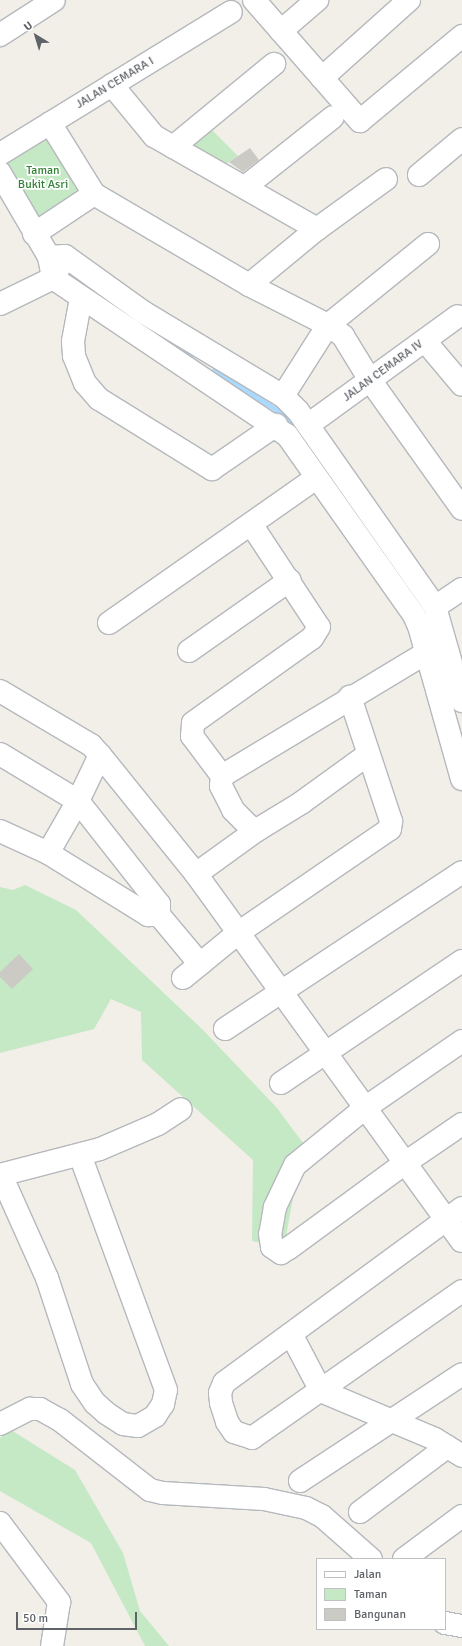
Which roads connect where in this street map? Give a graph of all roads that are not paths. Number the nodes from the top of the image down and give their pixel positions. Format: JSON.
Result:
{"nodes":[{"id":1,"x":54,"y":0,"type":"edge"},
{"id":2,"x":254,"y":0,"type":"edge"},
{"id":3,"x":317,"y":0,"type":"edge"},
{"id":4,"x":408,"y":0,"type":"edge"},
{"id":5,"x":231,"y":12,"type":"dead end"},
{"id":6,"x":281,"y":31,"type":"junction"},
{"id":7,"x":0,"y":35,"type":"edge"},
{"id":8,"x":462,"y":36,"type":"edge"},
{"id":9,"x":274,"y":64,"type":"dead end"},
{"id":10,"x":322,"y":78,"type":"junction"},
{"id":11,"x":112,"y":85,"type":"junction"},
{"id":12,"x":333,"y":117,"type":"dead end"},
{"id":13,"x":50,"y":123,"type":"junction"},
{"id":14,"x":462,"y":139,"type":"edge"},
{"id":15,"x":173,"y":147,"type":"junction"},
{"id":16,"x":0,"y":154,"type":"edge"},
{"id":17,"x":0,"y":173,"type":"edge"},
{"id":18,"x":419,"y":176,"type":"dead end"},
{"id":19,"x":386,"y":179,"type":"dead end"},
{"id":20,"x":245,"y":187,"type":"junction"},
{"id":21,"x":94,"y":194,"type":"junction"},
{"id":22,"x":317,"y":228,"type":"junction"},
{"id":23,"x":34,"y":234,"type":"junction"},
{"id":24,"x":428,"y":244,"type":"dead end"},
{"id":25,"x":56,"y":264,"type":"junction"},
{"id":26,"x":249,"y":285,"type":"junction"},
{"id":27,"x":81,"y":298,"type":"junction"},
{"id":28,"x":0,"y":304,"type":"edge"},
{"id":29,"x":458,"y":316,"type":"dead end"},
{"id":30,"x":328,"y":325,"type":"junction"},
{"id":31,"x":425,"y":341,"type":"junction"},
{"id":32,"x":205,"y":364,"type":"junction"},
{"id":33,"x":370,"y":380,"type":"junction"},
{"id":34,"x":462,"y":385,"type":"edge"},
{"id":35,"x":283,"y":396,"type":"junction"},
{"id":36,"x":276,"y":425,"type":"junction"},
{"id":37,"x":308,"y":425,"type":"junction"},
{"id":38,"x":316,"y":478,"type":"junction"},
{"id":39,"x":462,"y":509,"type":"edge"},
{"id":40,"x":251,"y":524,"type":"junction"},
{"id":41,"x":290,"y":580,"type":"junction"},
{"id":42,"x":462,"y":589,"type":"edge"},
{"id":43,"x":435,"y":607,"type":"junction"},
{"id":44,"x":109,"y":623,"type":"dead end"},
{"id":45,"x":189,"y":651,"type":"dead end"},
{"id":46,"x":426,"y":653,"type":"junction"},
{"id":47,"x":0,"y":691,"type":"edge"},
{"id":48,"x":350,"y":697,"type":"junction"},
{"id":49,"x":462,"y":701,"type":"edge"},
{"id":50,"x":0,"y":754,"type":"edge"},
{"id":51,"x":368,"y":754,"type":"junction"},
{"id":52,"x":100,"y":755,"type":"junction"},
{"id":53,"x":222,"y":776,"type":"junction"},
{"id":54,"x":462,"y":779,"type":"edge"},
{"id":55,"x":78,"y":801,"type":"junction"},
{"id":56,"x":258,"y":830,"type":"junction"},
{"id":57,"x":0,"y":831,"type":"edge"},
{"id":58,"x":48,"y":853,"type":"junction"},
{"id":59,"x":204,"y":870,"type":"junction"},
{"id":60,"x":462,"y":872,"type":"edge"},
{"id":61,"x":159,"y":915,"type":"junction"},
{"id":62,"x":238,"y":933,"type":"junction"},
{"id":63,"x":462,"y":961,"type":"edge"},
{"id":64,"x":200,"y":964,"type":"junction"},
{"id":65,"x":183,"y":978,"type":"dead end"},
{"id":66,"x":280,"y":990,"type":"junction"},
{"id":67,"x":225,"y":1029,"type":"dead end"},
{"id":68,"x":462,"y":1041,"type":"edge"},
{"id":69,"x":324,"y":1053,"type":"junction"},
{"id":70,"x":281,"y":1083,"type":"dead end"},
{"id":71,"x":365,"y":1108,"type":"junction"},
{"id":72,"x":181,"y":1109,"type":"dead end"},
{"id":73,"x":462,"y":1124,"type":"edge"},
{"id":74,"x":80,"y":1155,"type":"junction"},
{"id":75,"x":405,"y":1162,"type":"junction"},
{"id":76,"x":1,"y":1175,"type":"edge"},
{"id":77,"x":454,"y":1213,"type":"edge"},
{"id":78,"x":462,"y":1241,"type":"edge"},
{"id":79,"x":462,"y":1291,"type":"edge"},
{"id":80,"x":291,"y":1334,"type":"junction"},
{"id":81,"x":462,"y":1374,"type":"edge"},
{"id":82,"x":321,"y":1390,"type":"junction"},
{"id":83,"x":392,"y":1422,"type":"junction"},
{"id":84,"x":0,"y":1424,"type":"edge"},
{"id":85,"x":454,"y":1452,"type":"edge"},
{"id":86,"x":300,"y":1481,"type":"dead end"},
{"id":87,"x":360,"y":1512,"type":"dead end"},
{"id":88,"x":462,"y":1516,"type":"edge"},
{"id":89,"x":0,"y":1523,"type":"edge"},
{"id":90,"x":370,"y":1558,"type":"edge"},
{"id":91,"x":405,"y":1558,"type":"edge"},
{"id":92,"x":446,"y":1623,"type":"edge"},
{"id":93,"x":462,"y":1626,"type":"edge"},
{"id":94,"x":52,"y":1646,"type":"edge"}],
"edges":[{"from":1,"to":7,"type":"street"},
{"from":2,"to":6,"type":"street"},
{"from":3,"to":6,"type":"street"},
{"from":4,"to":10,"type":"street"},
{"from":5,"to":11,"type":"street","name":"JALAN CEMARA I"},
{"from":6,"to":10,"type":"street"},
{"from":8,"to":10,"type":"street"},
{"from":9,"to":15,"type":"street"},
{"from":11,"to":13,"type":"street","name":"JALAN CEMARA I"},
{"from":11,"to":15,"type":"street"},
{"from":12,"to":20,"type":"street"},
{"from":13,"to":16,"type":"street","name":"JALAN CEMARA I"},
{"from":13,"to":21,"type":"street"},
{"from":14,"to":18,"type":"street"},
{"from":15,"to":20,"type":"street"},
{"from":17,"to":23,"type":"street"},
{"from":19,"to":22,"type":"street"},
{"from":20,"to":22,"type":"street"},
{"from":21,"to":23,"type":"street"},
{"from":21,"to":26,"type":"street"},
{"from":22,"to":26,"type":"street"},
{"from":23,"to":25,"type":"street"},
{"from":24,"to":30,"type":"street"},
{"from":25,"to":27,"type":"street"},
{"from":25,"to":28,"type":"street"},
{"from":25,"to":32,"type":"street"},
{"from":26,"to":30,"type":"street"},
{"from":27,"to":32,"type":"street"},
{"from":27,"to":36,"type":"street"},
{"from":29,"to":31,"type":"street","name":"JALAN CEMARA IV"},
{"from":30,"to":33,"type":"street"},
{"from":30,"to":35,"type":"street"},
{"from":31,"to":33,"type":"street","name":"JALAN CEMARA IV"},
{"from":31,"to":34,"type":"street"},
{"from":32,"to":35,"type":"street"},
{"from":32,"to":36,"type":"street"},
{"from":33,"to":37,"type":"street","name":"JALAN CEMARA IV"},
{"from":33,"to":39,"type":"street"},
{"from":35,"to":37,"type":"street"},
{"from":36,"to":38,"type":"street"},
{"from":37,"to":43,"type":"street"},
{"from":38,"to":40,"type":"street"},
{"from":38,"to":46,"type":"street"},
{"from":40,"to":41,"type":"street"},
{"from":40,"to":44,"type":"street"},
{"from":41,"to":45,"type":"street"},
{"from":41,"to":53,"type":"street"},
{"from":42,"to":43,"type":"street"},
{"from":43,"to":49,"type":"street"},
{"from":46,"to":48,"type":"street"},
{"from":46,"to":54,"type":"street"},
{"from":47,"to":52,"type":"street"},
{"from":48,"to":51,"type":"street"},
{"from":48,"to":53,"type":"street"},
{"from":50,"to":55,"type":"street"},
{"from":51,"to":56,"type":"street"},
{"from":51,"to":62,"type":"street"},
{"from":52,"to":55,"type":"street"},
{"from":52,"to":59,"type":"street"},
{"from":53,"to":56,"type":"street"},
{"from":55,"to":58,"type":"street"},
{"from":55,"to":61,"type":"street"},
{"from":56,"to":59,"type":"street"},
{"from":57,"to":58,"type":"street"},
{"from":58,"to":61,"type":"street"},
{"from":59,"to":62,"type":"street"},
{"from":60,"to":66,"type":"street"},
{"from":61,"to":64,"type":"street"},
{"from":62,"to":64,"type":"street"},
{"from":62,"to":66,"type":"street"},
{"from":63,"to":69,"type":"street"},
{"from":64,"to":65,"type":"street"},
{"from":66,"to":67,"type":"street"},
{"from":66,"to":69,"type":"street"},
{"from":68,"to":71,"type":"street"},
{"from":69,"to":70,"type":"street"},
{"from":69,"to":71,"type":"street"},
{"from":71,"to":75,"type":"street"},
{"from":71,"to":75,"type":"street"},
{"from":72,"to":74,"type":"street"},
{"from":73,"to":75,"type":"street"},
{"from":74,"to":76,"type":"street"},
{"from":74,"to":76,"type":"street"},
{"from":75,"to":77,"type":"street"},
{"from":77,"to":78,"type":"street"},
{"from":77,"to":80,"type":"street"},
{"from":79,"to":82,"type":"street"},
{"from":80,"to":82,"type":"street"},
{"from":80,"to":82,"type":"street"},
{"from":81,"to":83,"type":"street"},
{"from":82,"to":83,"type":"street"},
{"from":83,"to":85,"type":"street"},
{"from":83,"to":86,"type":"street"},
{"from":84,"to":90,"type":"street"},
{"from":85,"to":87,"type":"street"},
{"from":88,"to":91,"type":"street"},
{"from":89,"to":94,"type":"street"},
{"from":92,"to":93,"type":"street"}]}
